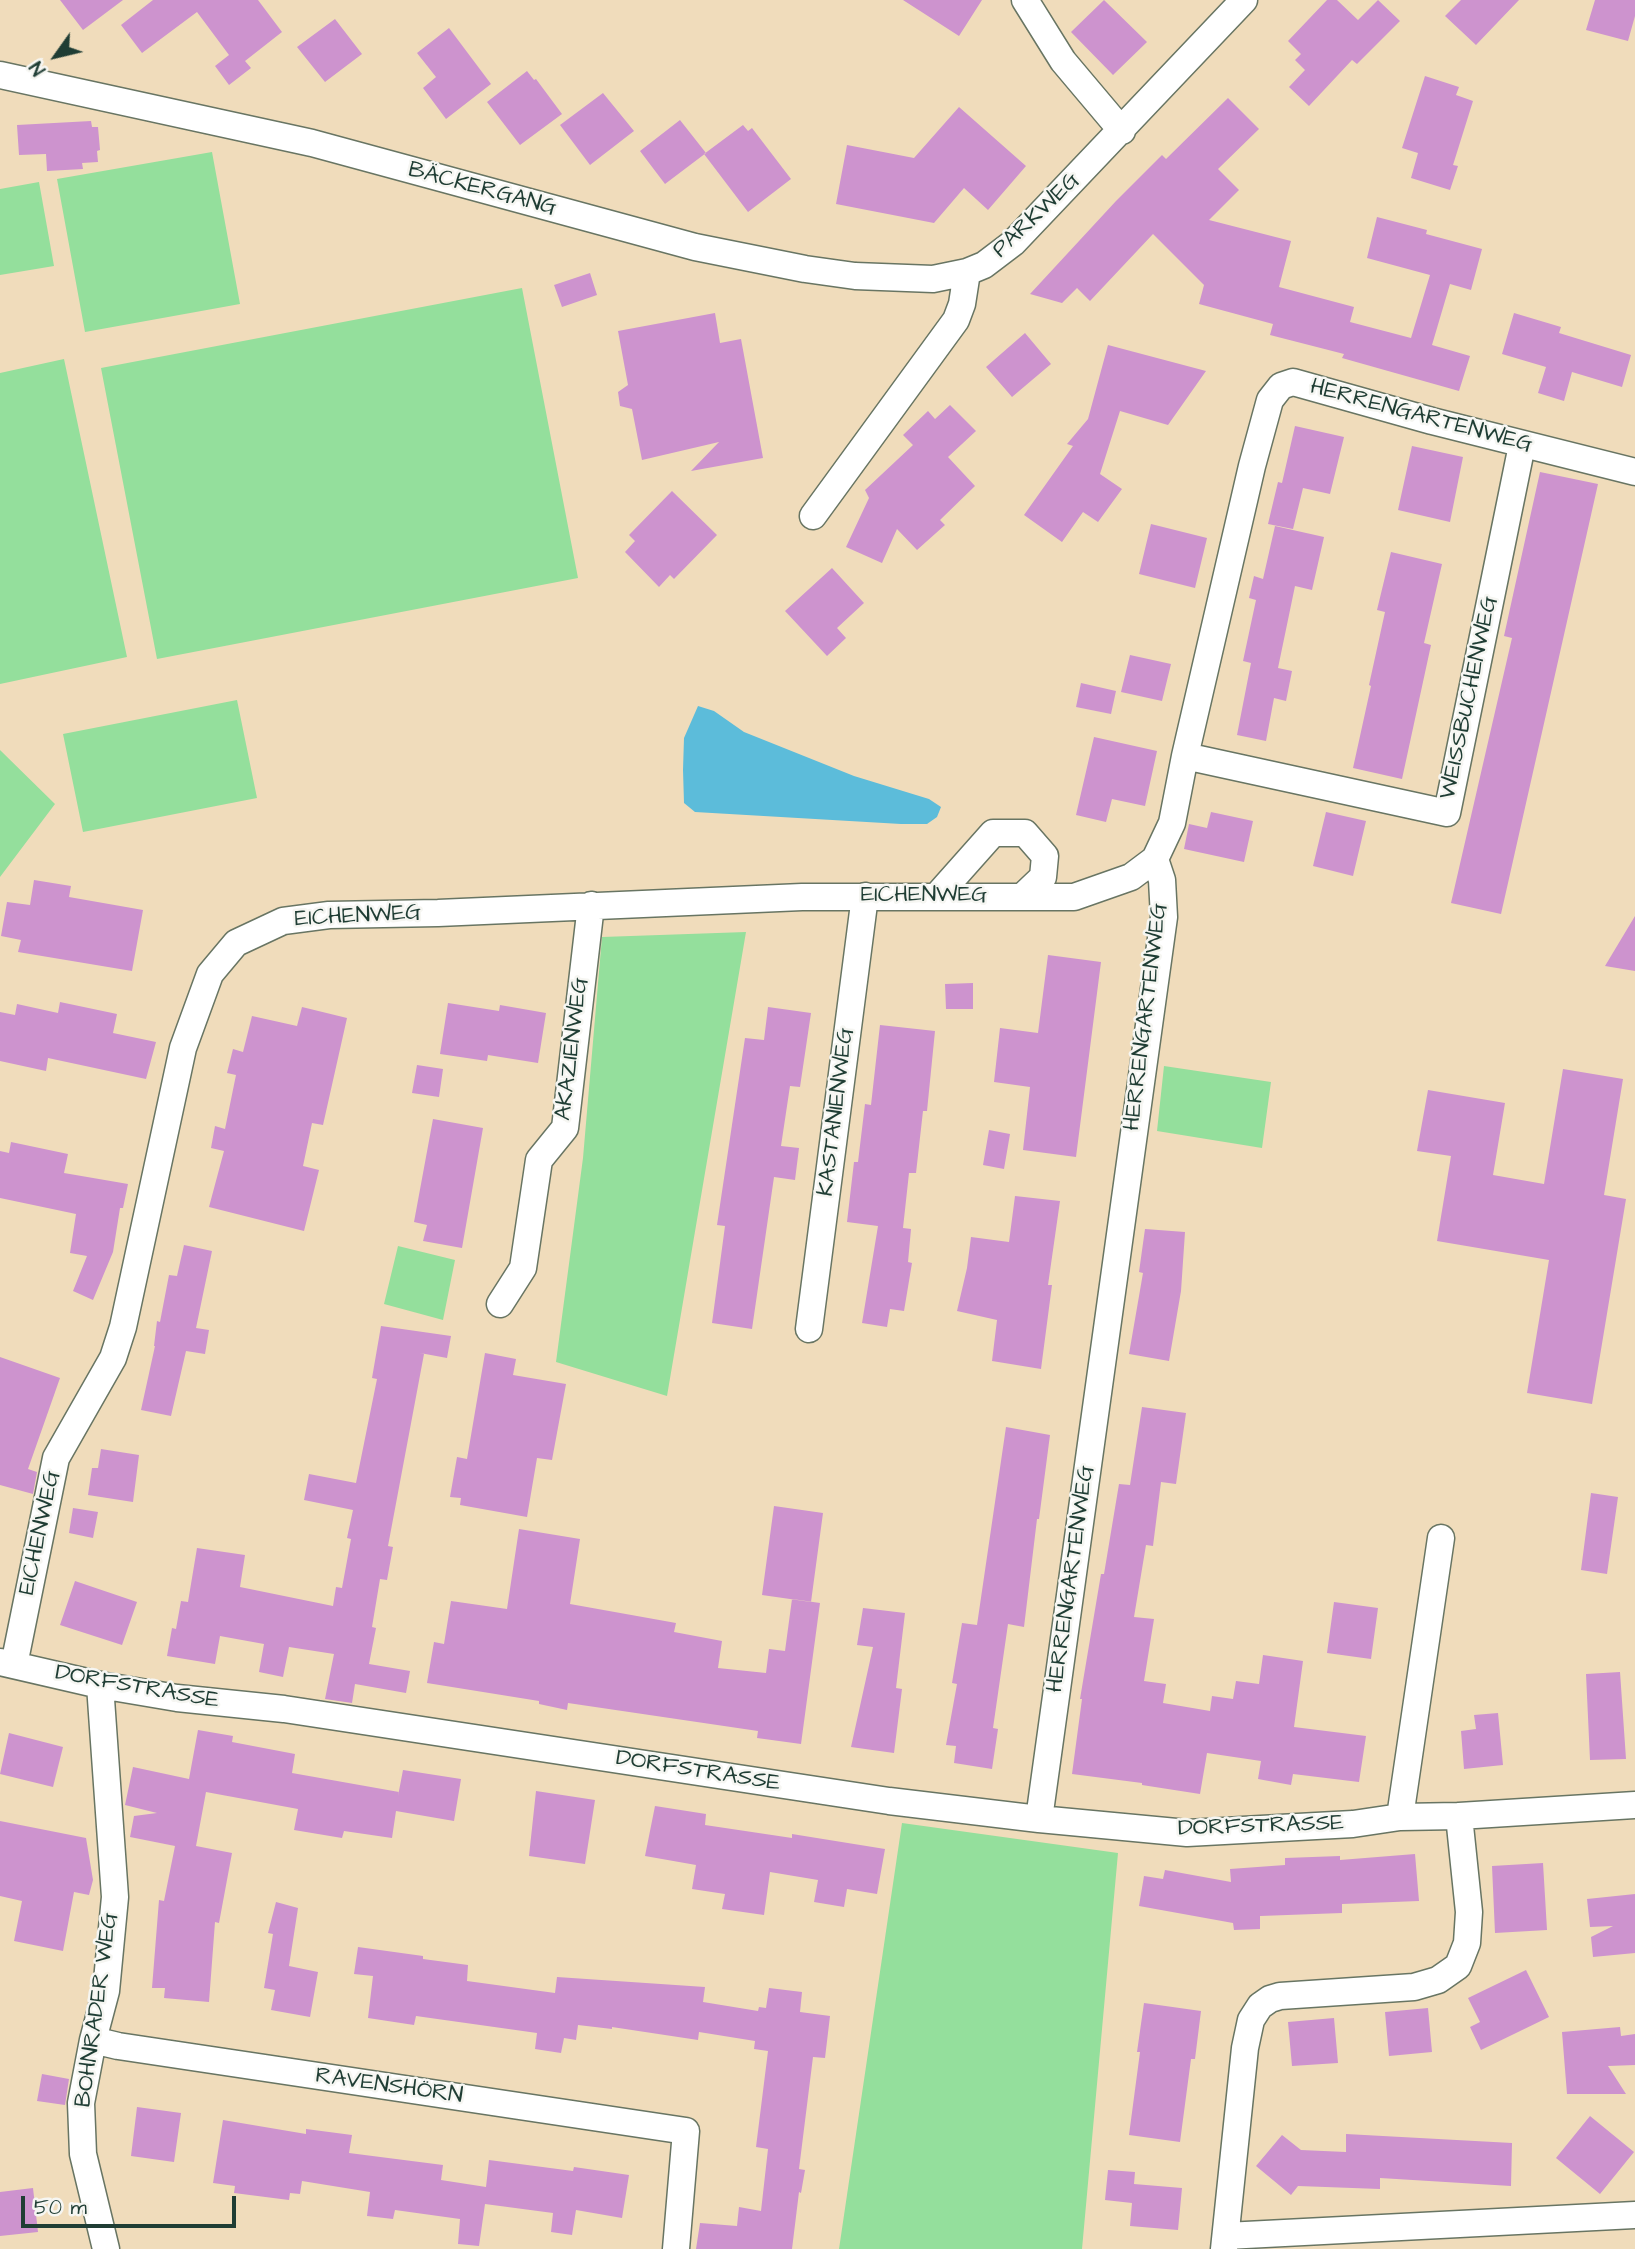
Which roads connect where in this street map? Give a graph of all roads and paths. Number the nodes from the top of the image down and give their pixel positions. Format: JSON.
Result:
{"nodes":[{"id":1,"x":1025,"y":0,"type":"edge"},
{"id":2,"x":1244,"y":0,"type":"edge"},
{"id":3,"x":0,"y":75,"type":"edge"},
{"id":4,"x":1122,"y":131,"type":"junction"},
{"id":5,"x":967,"y":272,"type":"junction"},
{"id":6,"x":1522,"y":444,"type":"junction"},
{"id":7,"x":1635,"y":472,"type":"edge"},
{"id":8,"x":813,"y":516,"type":"dead end"},
{"id":9,"x":1185,"y":756,"type":"junction"},
{"id":10,"x":1155,"y":859,"type":"junction"},
{"id":11,"x":865,"y":896,"type":"junction"},
{"id":12,"x":937,"y":896,"type":"junction"},
{"id":13,"x":1023,"y":896,"type":"junction"},
{"id":14,"x":591,"y":905,"type":"junction"},
{"id":15,"x":500,"y":1304,"type":"dead end"},
{"id":16,"x":810,"y":1329,"type":"dead end"},
{"id":17,"x":1441,"y":1538,"type":"dead end"},
{"id":18,"x":7,"y":1663,"type":"edge"},
{"id":19,"x":100,"y":1685,"type":"junction"},
{"id":20,"x":1635,"y":1805,"type":"edge"},
{"id":21,"x":1400,"y":1816,"type":"junction"},
{"id":22,"x":1458,"y":1816,"type":"junction"},
{"id":23,"x":1039,"y":1819,"type":"junction"},
{"id":24,"x":93,"y":2040,"type":"junction"},
{"id":25,"x":1635,"y":2216,"type":"edge"},
{"id":26,"x":1225,"y":2242,"type":"edge"},
{"id":27,"x":106,"y":2249,"type":"edge"},
{"id":28,"x":676,"y":2249,"type":"edge"}],
"edges":[{"from":1,"to":4,"type":"street"},
{"from":2,"to":4,"type":"street","name":"PARKWEG"},
{"from":3,"to":5,"type":"street","name":"BÄCKERGANG"},
{"from":4,"to":5,"type":"street","name":"PARKWEG"},
{"from":5,"to":8,"type":"street"},
{"from":6,"to":7,"type":"street","name":"HERRENGARTENWEG"},
{"from":6,"to":9,"type":"street","name":"HERRENGARTENWEG"},
{"from":6,"to":9,"type":"street","name":"WEISSBUCHENWEG"},
{"from":9,"to":10,"type":"street","name":"HERRENGARTENWEG"},
{"from":10,"to":13,"type":"street","name":"EICHENWEG"},
{"from":10,"to":23,"type":"street","name":"HERRENGARTENWEG"},
{"from":11,"to":12,"type":"street","name":"EICHENWEG"},
{"from":11,"to":14,"type":"street","name":"EICHENWEG"},
{"from":11,"to":16,"type":"street","name":"KASTANIENWEG"},
{"from":12,"to":13,"type":"street","name":"EICHENWEG"},
{"from":12,"to":13,"type":"street"},
{"from":14,"to":15,"type":"street","name":"AKAZIENWEG"},
{"from":14,"to":18,"type":"street","name":"EICHENWEG"},
{"from":17,"to":21,"type":"street"},
{"from":18,"to":19,"type":"street","name":"DORFSTRASSE"},
{"from":19,"to":23,"type":"street","name":"DORFSTRASSE"},
{"from":19,"to":24,"type":"street","name":"BOHNRADER WEG"},
{"from":20,"to":22,"type":"street","name":"DORFSTRASSE"},
{"from":21,"to":22,"type":"street","name":"DORFSTRASSE"},
{"from":21,"to":23,"type":"street","name":"DORFSTRASSE"},
{"from":22,"to":26,"type":"street"},
{"from":24,"to":27,"type":"street","name":"BOHNRADER WEG"},
{"from":24,"to":28,"type":"street","name":"RAVENSHÖRN"},
{"from":25,"to":26,"type":"street"}]}
